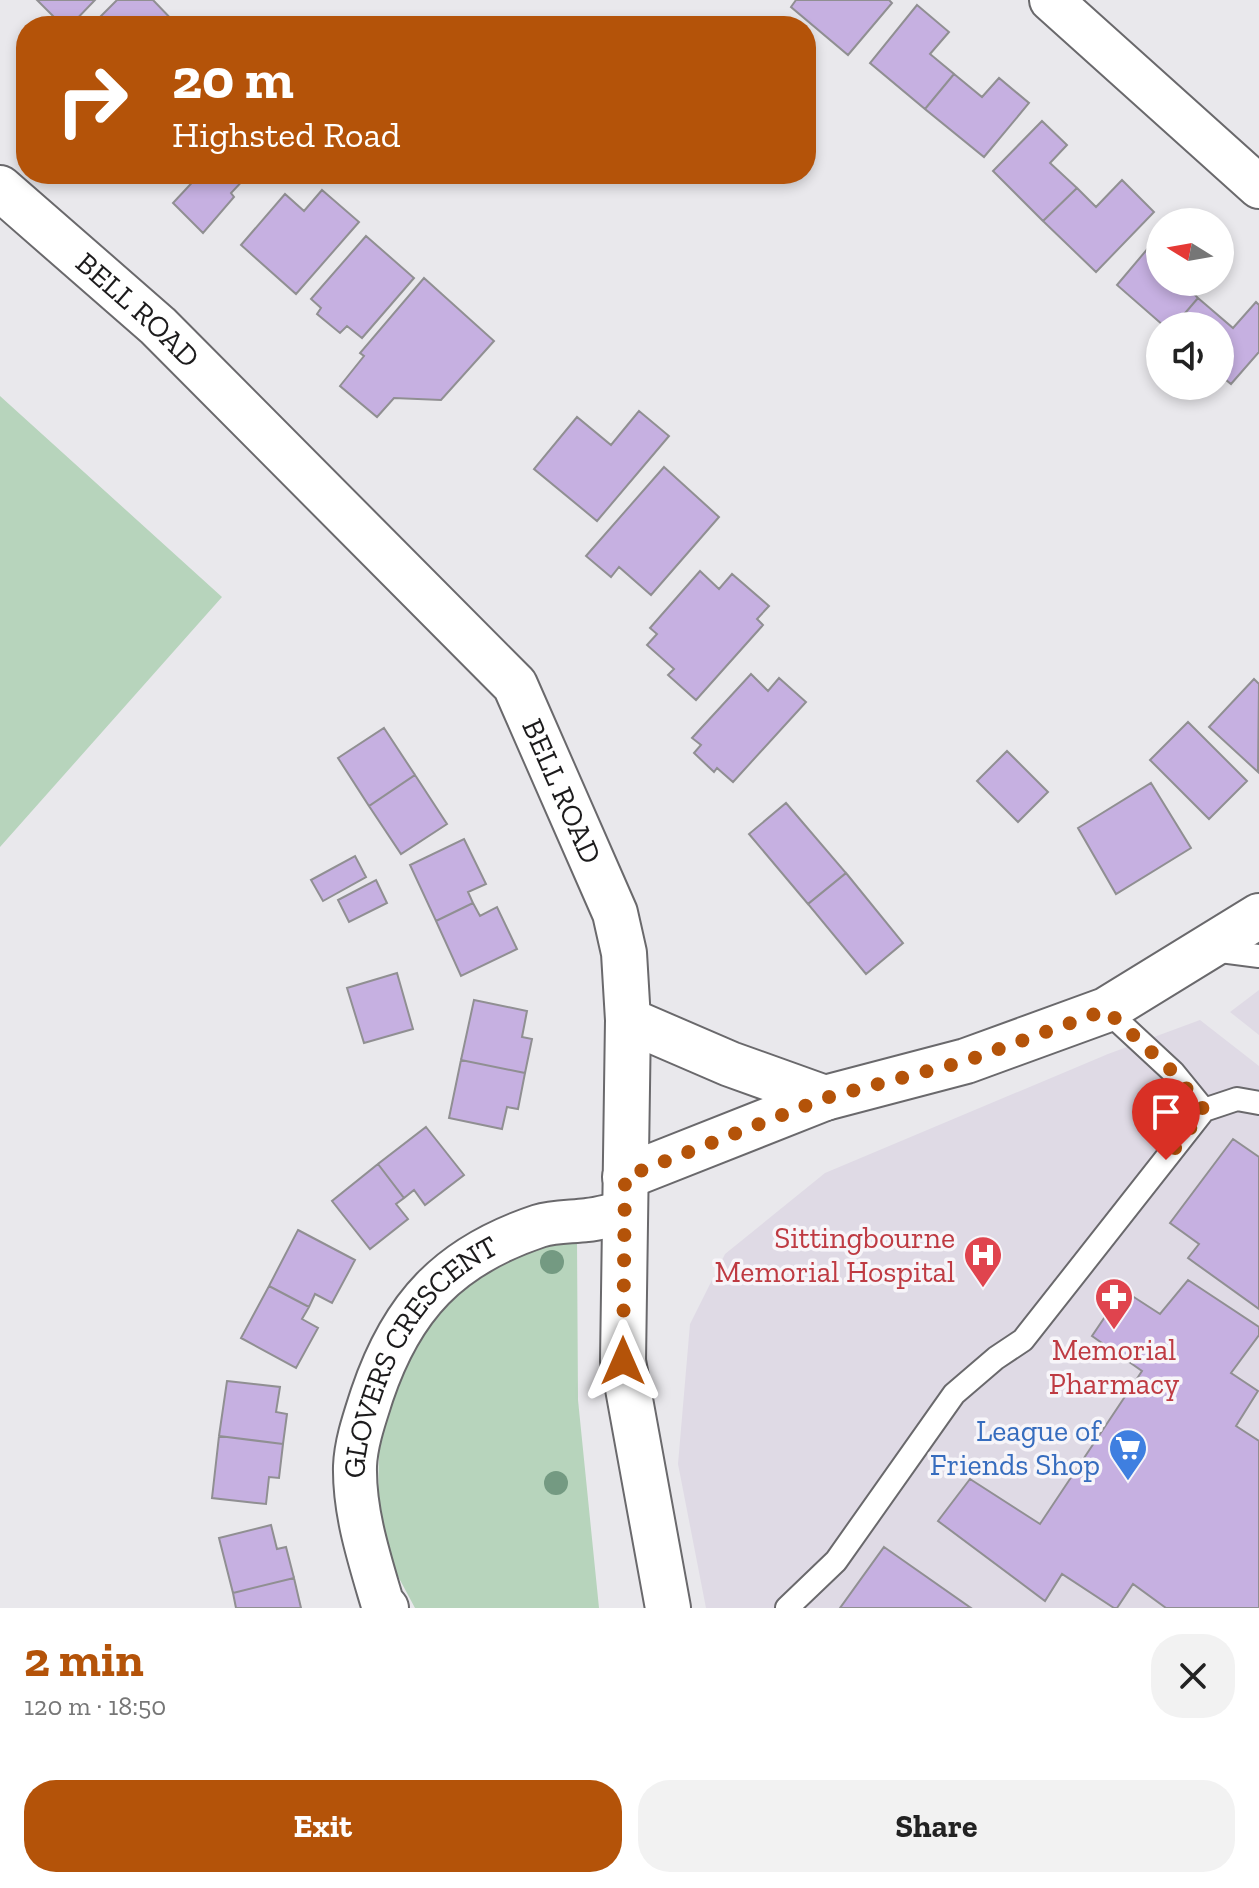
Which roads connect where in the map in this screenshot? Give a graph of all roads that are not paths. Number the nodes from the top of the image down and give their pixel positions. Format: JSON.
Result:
{"nodes":[{"id":1,"x":1051,"y":0,"type":"edge"},
{"id":2,"x":1259,"y":187,"type":"edge"},
{"id":3,"x":0,"y":188,"type":"edge"},
{"id":4,"x":1259,"y":916,"type":"edge"},
{"id":5,"x":1204,"y":949,"type":"junction"},
{"id":6,"x":1259,"y":956,"type":"edge"},
{"id":7,"x":1106,"y":1010,"type":"junction"},
{"id":8,"x":628,"y":1020,"type":"junction"},
{"id":9,"x":825,"y":1098,"type":"junction"},
{"id":10,"x":1259,"y":1103,"type":"edge"},
{"id":11,"x":1204,"y":1110,"type":"junction"},
{"id":12,"x":624,"y":1195,"type":"junction"},
{"id":13,"x":387,"y":1608,"type":"edge"},
{"id":14,"x":668,"y":1608,"type":"edge"},
{"id":15,"x":787,"y":1608,"type":"edge"}],
"edges":[{"from":1,"to":2,"type":"street"},
{"from":3,"to":8,"type":"street","name":"BELL ROAD"},
{"from":4,"to":5,"type":"street"},
{"from":5,"to":6,"type":"lane"},
{"from":5,"to":7,"type":"street"},
{"from":7,"to":9,"type":"street"},
{"from":7,"to":11,"type":"lane"},
{"from":8,"to":9,"type":"street"},
{"from":8,"to":12,"type":"street","name":"BELL ROAD"},
{"from":9,"to":12,"type":"street"},
{"from":10,"to":11,"type":"lane"},
{"from":11,"to":15,"type":"lane"},
{"from":12,"to":13,"type":"street","name":"GLOVERS CRESCENT"},
{"from":12,"to":14,"type":"street","name":"BELL ROAD"}]}
